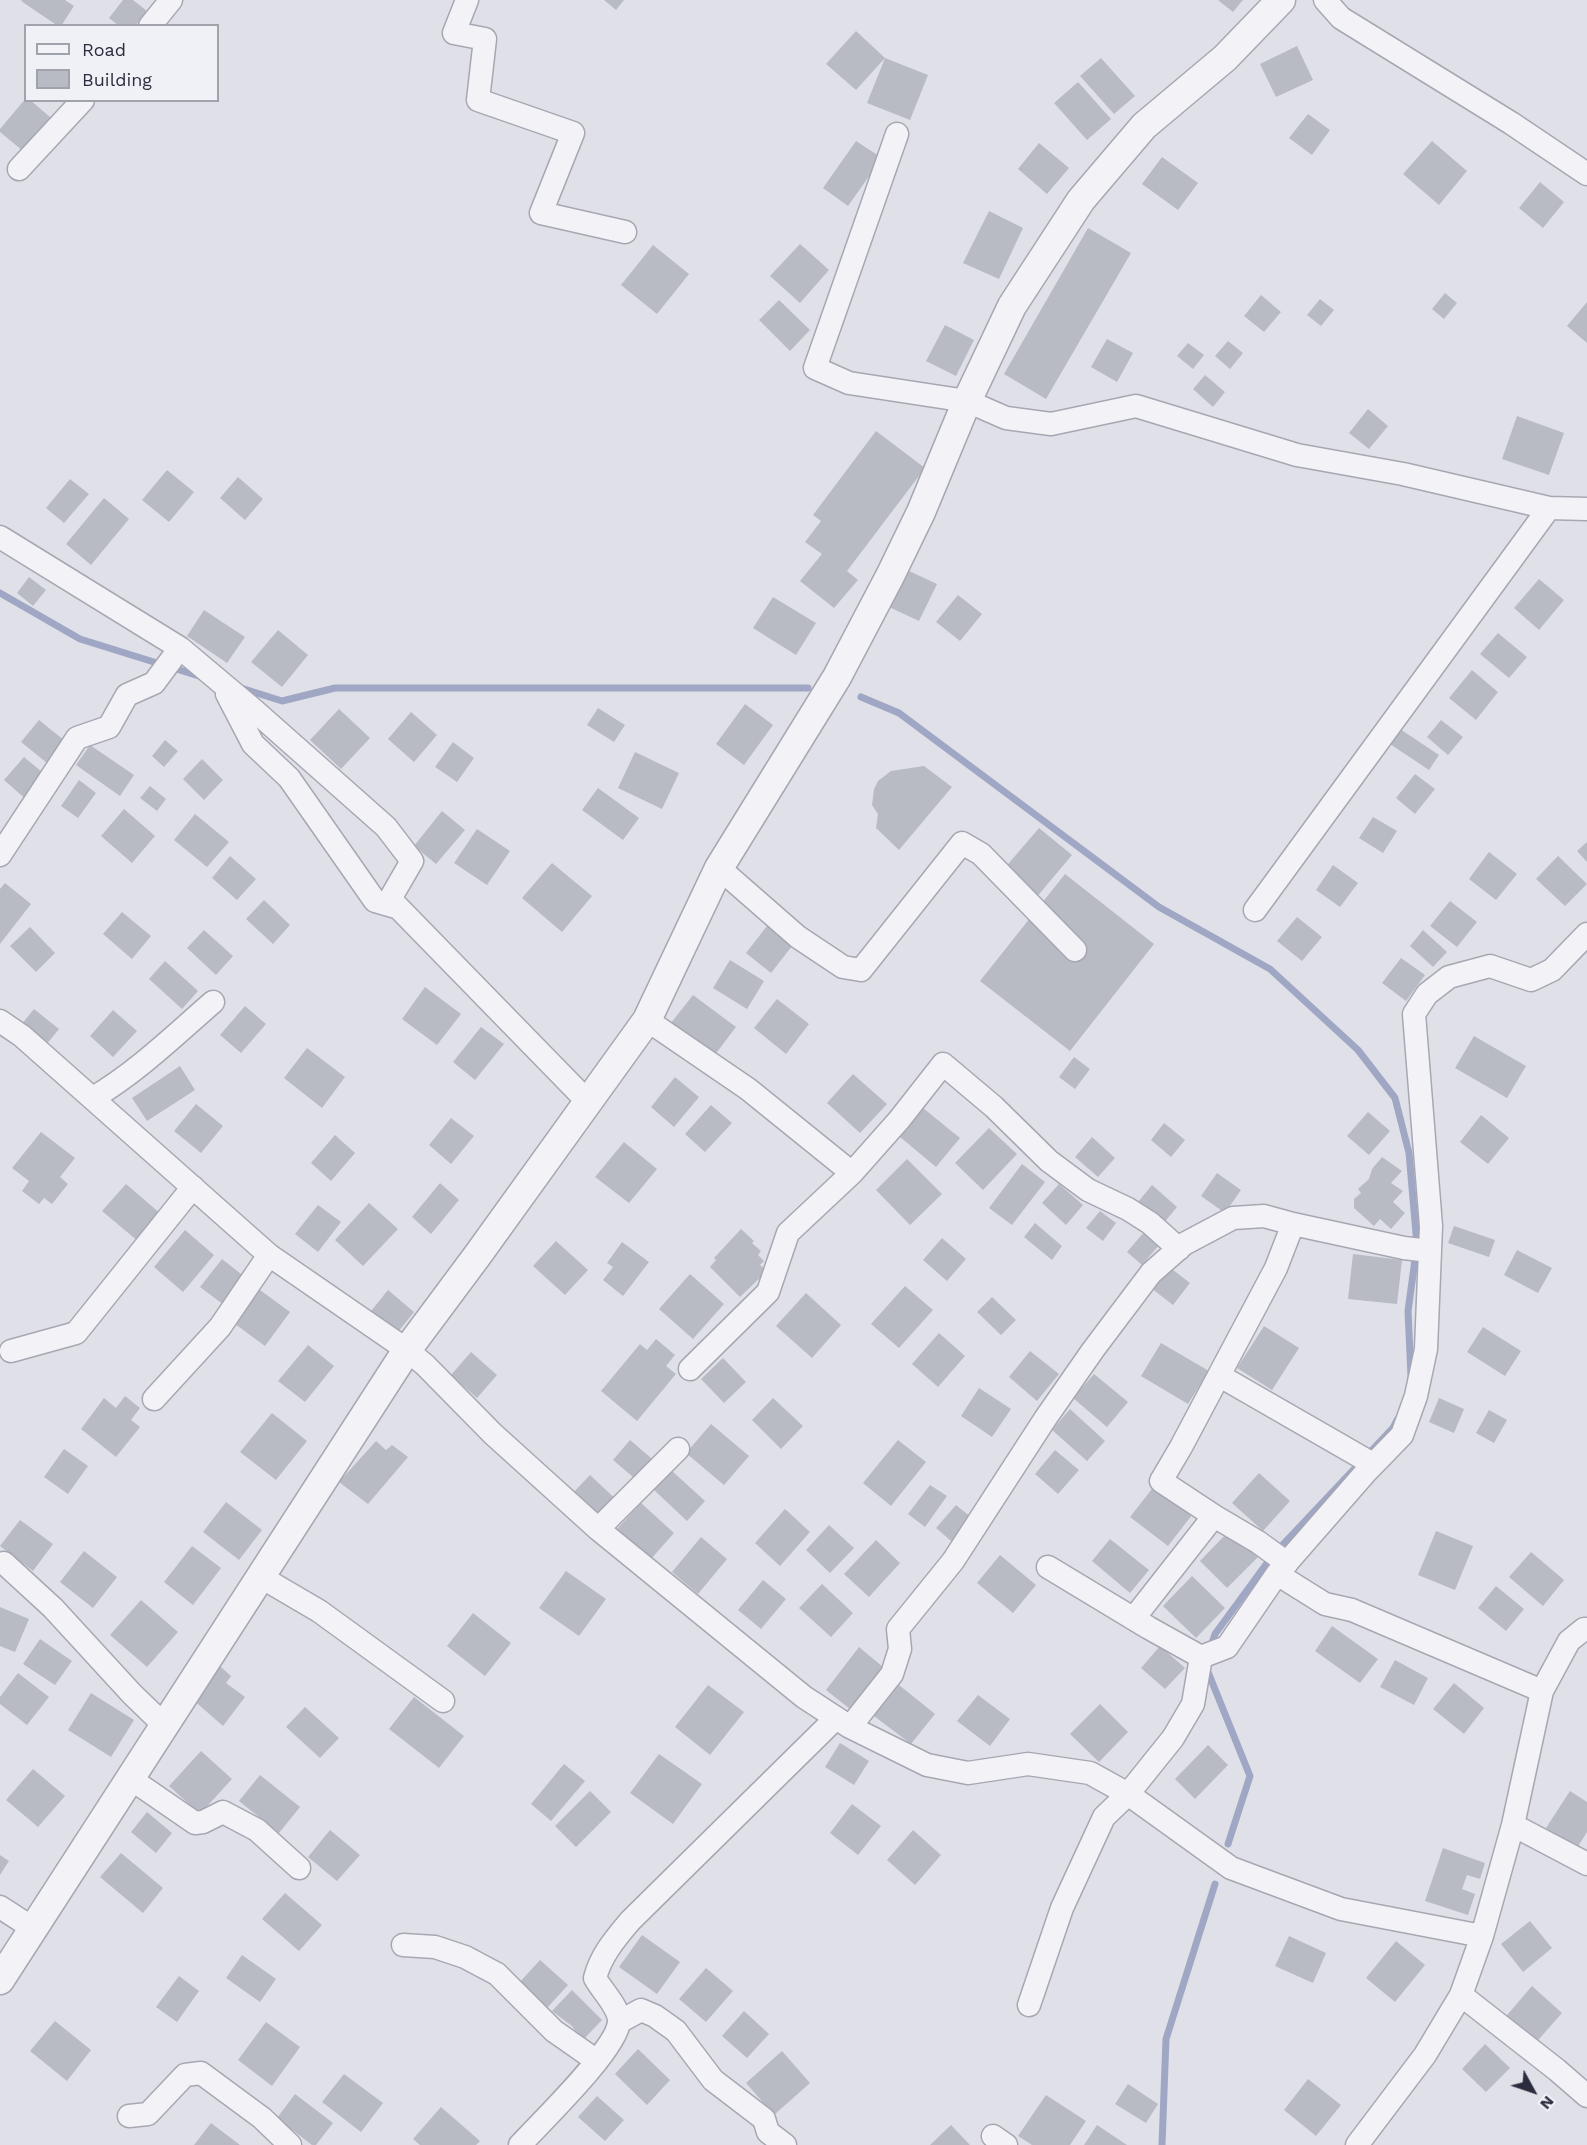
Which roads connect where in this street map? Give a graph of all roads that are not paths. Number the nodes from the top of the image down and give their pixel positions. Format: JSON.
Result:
{"nodes":[{"id":1,"x":171,"y":0,"type":"edge"},
{"id":2,"x":467,"y":0,"type":"edge"},
{"id":3,"x":1281,"y":0,"type":"edge"},
{"id":4,"x":1325,"y":0,"type":"edge"},
{"id":5,"x":152,"y":24,"type":"edge"},
{"id":6,"x":80,"y":102,"type":"edge"},
{"id":7,"x":897,"y":134,"type":"dead end"},
{"id":8,"x":19,"y":169,"type":"dead end"},
{"id":9,"x":1587,"y":174,"type":"edge"},
{"id":10,"x":625,"y":232,"type":"dead end"},
{"id":11,"x":967,"y":401,"type":"junction"},
{"id":12,"x":1549,"y":508,"type":"junction"},
{"id":13,"x":1587,"y":510,"type":"edge"},
{"id":14,"x":0,"y":537,"type":"edge"},
{"id":15,"x":180,"y":648,"type":"junction"},
{"id":16,"x":221,"y":682,"type":"junction"},
{"id":17,"x":0,"y":855,"type":"edge"},
{"id":18,"x":719,"y":868,"type":"junction"},
{"id":19,"x":399,"y":908,"type":"junction"},
{"id":20,"x":1255,"y":910,"type":"dead end"},
{"id":21,"x":1587,"y":934,"type":"edge"},
{"id":22,"x":1075,"y":950,"type":"dead end"},
{"id":23,"x":213,"y":1002,"type":"dead end"},
{"id":24,"x":647,"y":1020,"type":"junction"},
{"id":25,"x":0,"y":1021,"type":"edge"},
{"id":26,"x":93,"y":1098,"type":"junction"},
{"id":27,"x":589,"y":1103,"type":"junction"},
{"id":28,"x":852,"y":1173,"type":"junction"},
{"id":29,"x":193,"y":1187,"type":"junction"},
{"id":30,"x":1293,"y":1224,"type":"junction"},
{"id":31,"x":1179,"y":1249,"type":"junction"},
{"id":32,"x":1418,"y":1250,"type":"junction"},
{"id":33,"x":269,"y":1255,"type":"junction"},
{"id":34,"x":407,"y":1350,"type":"junction"},
{"id":35,"x":11,"y":1352,"type":"dead end"},
{"id":36,"x":690,"y":1369,"type":"dead end"},
{"id":37,"x":1220,"y":1376,"type":"junction"},
{"id":38,"x":154,"y":1399,"type":"dead end"},
{"id":39,"x":678,"y":1449,"type":"dead end"},
{"id":40,"x":1367,"y":1460,"type":"junction"},
{"id":41,"x":1214,"y":1516,"type":"junction"},
{"id":42,"x":598,"y":1529,"type":"junction"},
{"id":43,"x":3,"y":1563,"type":"dead end"},
{"id":44,"x":1048,"y":1567,"type":"dead end"},
{"id":45,"x":1282,"y":1569,"type":"junction"},
{"id":46,"x":261,"y":1577,"type":"junction"},
{"id":47,"x":1134,"y":1618,"type":"junction"},
{"id":48,"x":1587,"y":1629,"type":"edge"},
{"id":49,"x":1201,"y":1657,"type":"junction"},
{"id":50,"x":1542,"y":1691,"type":"junction"},
{"id":51,"x":443,"y":1701,"type":"dead end"},
{"id":52,"x":843,"y":1723,"type":"junction"},
{"id":53,"x":165,"y":1726,"type":"junction"},
{"id":54,"x":131,"y":1779,"type":"junction"},
{"id":55,"x":1128,"y":1794,"type":"junction"},
{"id":56,"x":1514,"y":1825,"type":"junction"},
{"id":57,"x":1587,"y":1864,"type":"edge"},
{"id":58,"x":299,"y":1868,"type":"dead end"},
{"id":59,"x":0,"y":1907,"type":"edge"},
{"id":60,"x":34,"y":1929,"type":"junction"},
{"id":61,"x":1482,"y":1936,"type":"junction"},
{"id":62,"x":403,"y":1945,"type":"dead end"},
{"id":63,"x":0,"y":1980,"type":"edge"},
{"id":64,"x":1461,"y":1995,"type":"junction"},
{"id":65,"x":1029,"y":2005,"type":"dead end"},
{"id":66,"x":619,"y":2022,"type":"junction"},
{"id":67,"x":597,"y":2061,"type":"junction"},
{"id":68,"x":1587,"y":2096,"type":"edge"},
{"id":69,"x":129,"y":2116,"type":"dead end"},
{"id":70,"x":290,"y":2145,"type":"edge"},
{"id":71,"x":520,"y":2145,"type":"edge"},
{"id":72,"x":785,"y":2145,"type":"edge"},
{"id":73,"x":1357,"y":2145,"type":"edge"}],
"edges":[{"from":1,"to":5,"type":"street"},
{"from":2,"to":10,"type":"street"},
{"from":3,"to":11,"type":"street"},
{"from":4,"to":9,"type":"street"},
{"from":6,"to":8,"type":"street"},
{"from":7,"to":11,"type":"street"},
{"from":11,"to":12,"type":"street"},
{"from":11,"to":18,"type":"street"},
{"from":12,"to":13,"type":"street"},
{"from":12,"to":20,"type":"street"},
{"from":14,"to":15,"type":"street"},
{"from":15,"to":16,"type":"street"},
{"from":15,"to":17,"type":"street"},
{"from":16,"to":19,"type":"street"},
{"from":16,"to":19,"type":"street"},
{"from":18,"to":22,"type":"street"},
{"from":18,"to":24,"type":"street"},
{"from":19,"to":27,"type":"street"},
{"from":21,"to":32,"type":"street"},
{"from":23,"to":26,"type":"street"},
{"from":24,"to":27,"type":"street"},
{"from":24,"to":28,"type":"street"},
{"from":25,"to":26,"type":"street"},
{"from":26,"to":29,"type":"street"},
{"from":27,"to":34,"type":"street"},
{"from":28,"to":31,"type":"street"},
{"from":28,"to":36,"type":"street"},
{"from":29,"to":33,"type":"street"},
{"from":29,"to":35,"type":"street"},
{"from":30,"to":31,"type":"street"},
{"from":30,"to":32,"type":"street"},
{"from":30,"to":37,"type":"street"},
{"from":31,"to":52,"type":"street"},
{"from":32,"to":40,"type":"street"},
{"from":33,"to":34,"type":"street"},
{"from":33,"to":38,"type":"street"},
{"from":34,"to":42,"type":"street"},
{"from":34,"to":46,"type":"street"},
{"from":37,"to":40,"type":"street"},
{"from":37,"to":41,"type":"street"},
{"from":39,"to":42,"type":"street"},
{"from":40,"to":45,"type":"street"},
{"from":41,"to":45,"type":"street"},
{"from":41,"to":47,"type":"street"},
{"from":42,"to":52,"type":"street"},
{"from":43,"to":53,"type":"street"},
{"from":44,"to":47,"type":"street"},
{"from":45,"to":49,"type":"street"},
{"from":45,"to":50,"type":"street"},
{"from":46,"to":51,"type":"street"},
{"from":46,"to":53,"type":"street"},
{"from":47,"to":49,"type":"street"},
{"from":48,"to":50,"type":"street"},
{"from":49,"to":55,"type":"street"},
{"from":50,"to":56,"type":"street"},
{"from":52,"to":55,"type":"street"},
{"from":52,"to":66,"type":"street"},
{"from":53,"to":54,"type":"street"},
{"from":54,"to":58,"type":"street"},
{"from":54,"to":60,"type":"street"},
{"from":55,"to":61,"type":"street"},
{"from":55,"to":65,"type":"street"},
{"from":56,"to":57,"type":"street"},
{"from":56,"to":61,"type":"street"},
{"from":59,"to":60,"type":"street"},
{"from":60,"to":63,"type":"street"},
{"from":61,"to":64,"type":"street"},
{"from":62,"to":67,"type":"street"},
{"from":64,"to":68,"type":"street"},
{"from":64,"to":73,"type":"street"},
{"from":66,"to":67,"type":"street"},
{"from":66,"to":72,"type":"street"},
{"from":67,"to":71,"type":"street"},
{"from":69,"to":70,"type":"street"}]}
